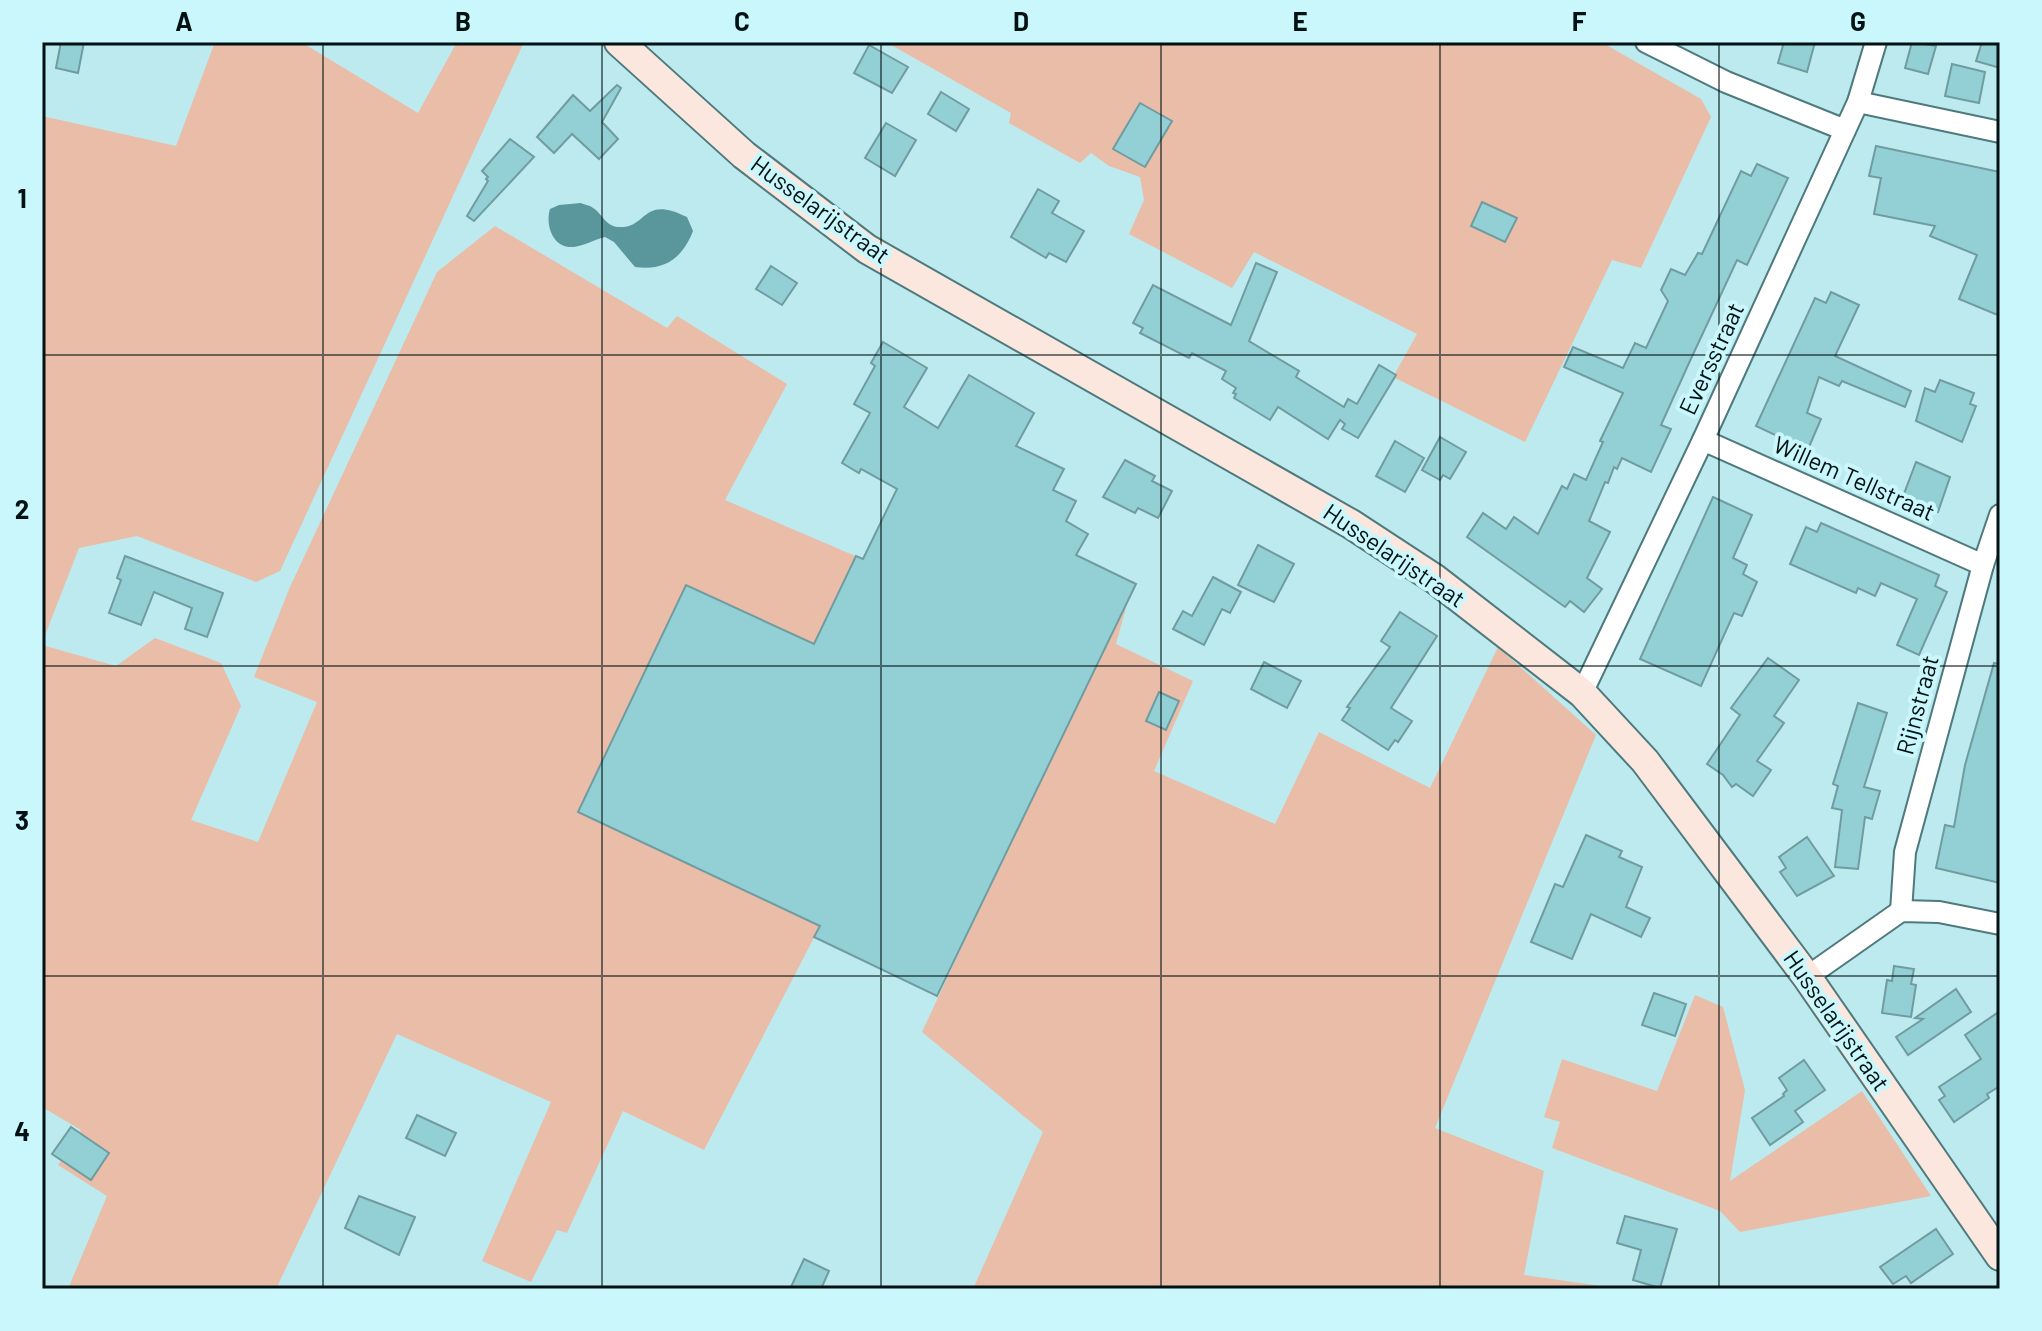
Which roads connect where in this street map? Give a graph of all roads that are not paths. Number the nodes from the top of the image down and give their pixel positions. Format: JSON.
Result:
{"nodes":[{"id":1,"x":619,"y":42,"type":"edge"},
{"id":2,"x":1646,"y":42,"type":"edge"},
{"id":3,"x":1876,"y":42,"type":"edge"},
{"id":4,"x":1858,"y":102,"type":"junction"},
{"id":5,"x":1845,"y":130,"type":"junction"},
{"id":6,"x":2000,"y":132,"type":"edge"},
{"id":7,"x":1703,"y":440,"type":"junction"},
{"id":8,"x":2000,"y":515,"type":"edge"},
{"id":9,"x":1983,"y":565,"type":"junction"},
{"id":10,"x":1582,"y":693,"type":"junction"},
{"id":11,"x":1901,"y":911,"type":"junction"},
{"id":12,"x":2000,"y":924,"type":"edge"},
{"id":13,"x":1807,"y":977,"type":"junction"},
{"id":14,"x":2000,"y":1256,"type":"edge"}],
"edges":[{"from":1,"to":10,"type":"street","name":"Husselarijstraat"},
{"from":2,"to":5,"type":"street"},
{"from":3,"to":4,"type":"street","name":"Eversstraat"},
{"from":4,"to":5,"type":"street","name":"Eversstraat"},
{"from":4,"to":6,"type":"street"},
{"from":5,"to":7,"type":"street","name":"Eversstraat"},
{"from":7,"to":9,"type":"street","name":"Willem Tellstraat"},
{"from":7,"to":10,"type":"street","name":"Eversstraat"},
{"from":8,"to":9,"type":"street","name":"Rijnstraat"},
{"from":9,"to":11,"type":"street","name":"Rijnstraat"},
{"from":10,"to":13,"type":"street","name":"Husselarijstraat"},
{"from":11,"to":12,"type":"street"},
{"from":11,"to":13,"type":"street"},
{"from":13,"to":14,"type":"street","name":"Husselarijstraat"}]}
